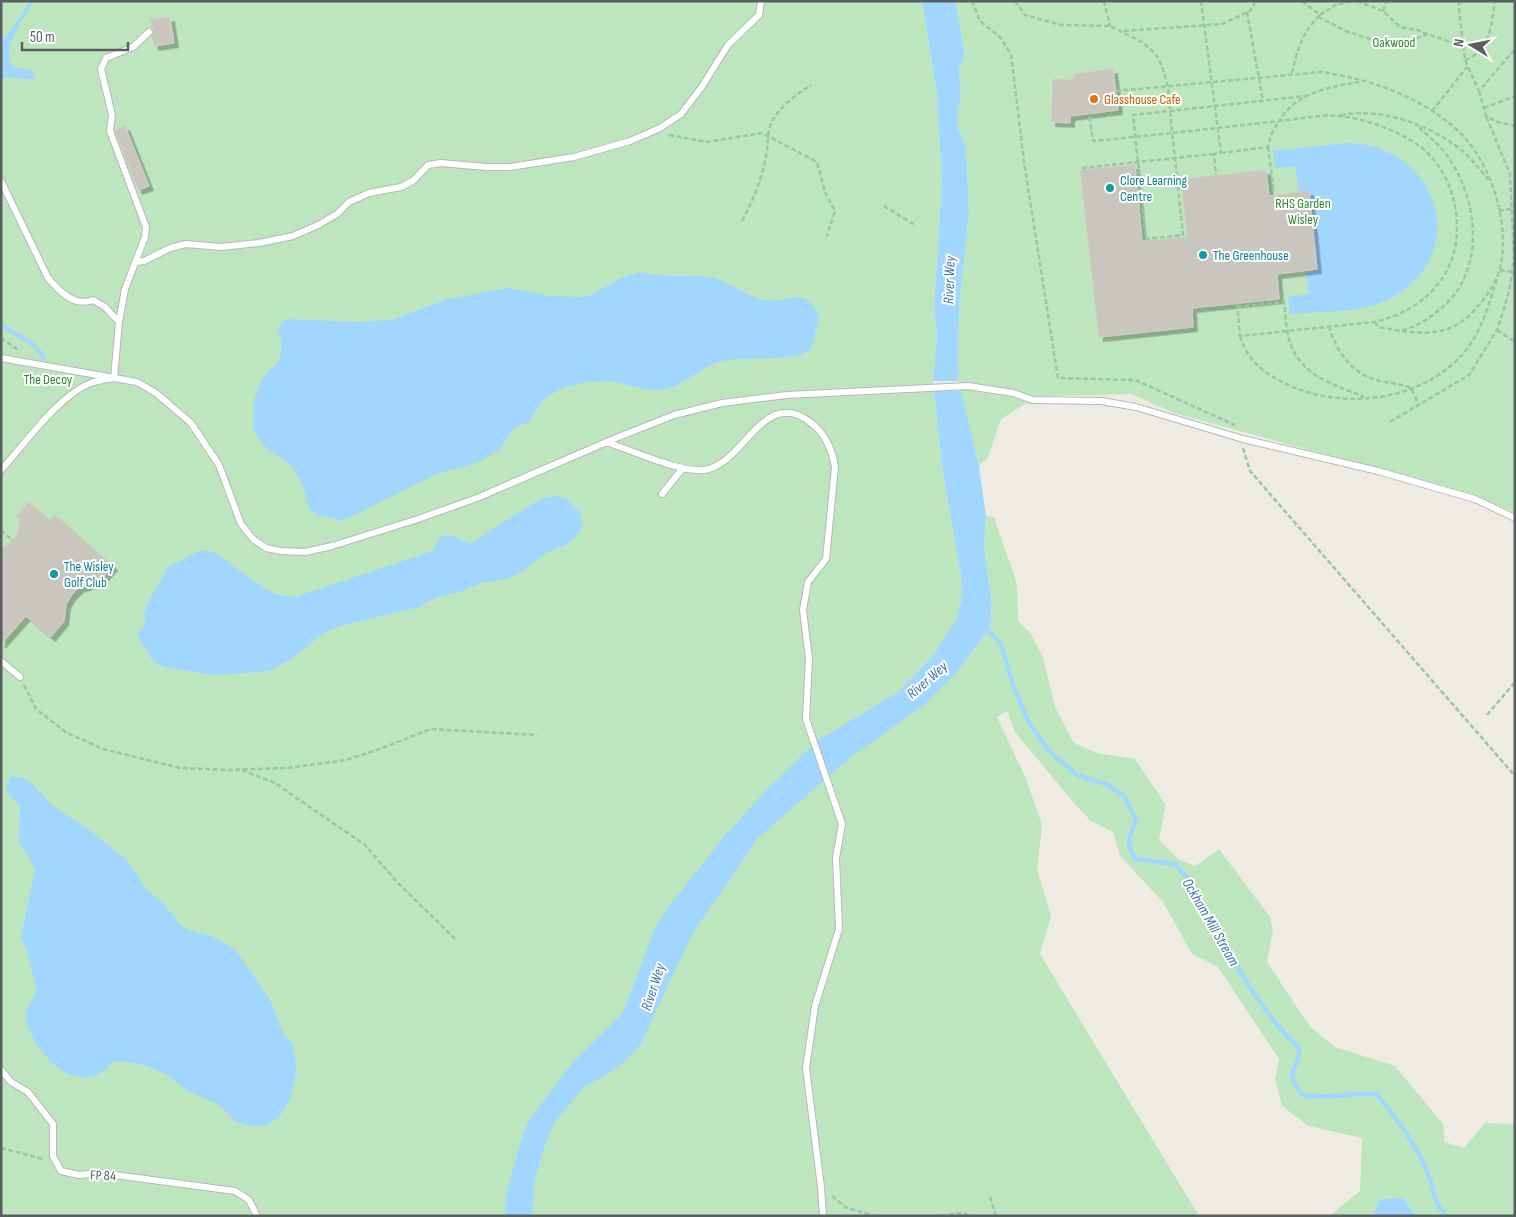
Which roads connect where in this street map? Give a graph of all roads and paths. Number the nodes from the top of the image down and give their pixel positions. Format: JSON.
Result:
{"nodes":[{"id":1,"x":762,"y":1,"type":"edge"},
{"id":2,"x":972,"y":1,"type":"edge"},
{"id":3,"x":1015,"y":1,"type":"edge"},
{"id":4,"x":1104,"y":1,"type":"edge"},
{"id":5,"x":1201,"y":1,"type":"edge"},
{"id":6,"x":1256,"y":1,"type":"edge"},
{"id":7,"x":1302,"y":1,"type":"edge"},
{"id":8,"x":1353,"y":1,"type":"edge"},
{"id":9,"x":1357,"y":1,"type":"edge"},
{"id":10,"x":1386,"y":1,"type":"edge"},
{"id":11,"x":1466,"y":1,"type":"edge"},
{"id":12,"x":1495,"y":1,"type":"edge"},
{"id":13,"x":1458,"y":2,"type":"edge"},
{"id":14,"x":1334,"y":3,"type":"edge"},
{"id":15,"x":1383,"y":11,"type":"junction"},
{"id":16,"x":1248,"y":12,"type":"junction"},
{"id":17,"x":1319,"y":16,"type":"junction"},
{"id":18,"x":1204,"y":25,"type":"junction"},
{"id":19,"x":1110,"y":26,"type":"junction"},
{"id":20,"x":1122,"y":31,"type":"junction"},
{"id":21,"x":149,"y":32,"type":"dead end"},
{"id":22,"x":1429,"y":34,"type":"junction"},
{"id":23,"x":1464,"y":47,"type":"junction"},
{"id":24,"x":1515,"y":49,"type":"edge"},
{"id":25,"x":1465,"y":60,"type":"junction"},
{"id":26,"x":1467,"y":67,"type":"junction"},
{"id":27,"x":1292,"y":73,"type":"junction"},
{"id":28,"x":1260,"y":77,"type":"junction"},
{"id":29,"x":1213,"y":82,"type":"junction"},
{"id":30,"x":1360,"y":82,"type":"junction"},
{"id":31,"x":811,"y":85,"type":"dead end"},
{"id":32,"x":1168,"y":87,"type":"junction"},
{"id":33,"x":1116,"y":91,"type":"dead end"},
{"id":34,"x":1479,"y":91,"type":"junction"},
{"id":35,"x":1306,"y":96,"type":"junction"},
{"id":36,"x":1515,"y":96,"type":"edge"},
{"id":37,"x":1263,"y":101,"type":"junction"},
{"id":38,"x":1216,"y":106,"type":"junction"},
{"id":39,"x":1484,"y":108,"type":"junction"},
{"id":40,"x":1170,"y":112,"type":"junction"},
{"id":41,"x":1432,"y":112,"type":"junction"},
{"id":42,"x":1089,"y":114,"type":"dead end"},
{"id":43,"x":1340,"y":116,"type":"junction"},
{"id":44,"x":1486,"y":116,"type":"junction"},
{"id":45,"x":1279,"y":121,"type":"junction"},
{"id":46,"x":1416,"y":126,"type":"junction"},
{"id":47,"x":1515,"y":126,"type":"edge"},
{"id":48,"x":1218,"y":128,"type":"junction"},
{"id":49,"x":653,"y":131,"type":"junction"},
{"id":50,"x":1172,"y":133,"type":"junction"},
{"id":51,"x":767,"y":136,"type":"junction"},
{"id":52,"x":1136,"y":137,"type":"junction"},
{"id":53,"x":1268,"y":147,"type":"junction"},
{"id":54,"x":1220,"y":153,"type":"junction"},
{"id":55,"x":1214,"y":154,"type":"junction"},
{"id":56,"x":1175,"y":158,"type":"junction"},
{"id":57,"x":1138,"y":162,"type":"junction"},
{"id":58,"x":1082,"y":168,"type":"dead end"},
{"id":59,"x":1216,"y":175,"type":"dead end"},
{"id":60,"x":1490,"y":181,"type":"junction"},
{"id":61,"x":1,"y":182,"type":"edge"},
{"id":62,"x":1274,"y":192,"type":"dead end"},
{"id":63,"x":884,"y":206,"type":"dead end"},
{"id":64,"x":1514,"y":209,"type":"edge"},
{"id":65,"x":1499,"y":211,"type":"junction"},
{"id":66,"x":742,"y":221,"type":"dead end"},
{"id":67,"x":914,"y":225,"type":"dead end"},
{"id":68,"x":827,"y":236,"type":"dead end"},
{"id":69,"x":136,"y":262,"type":"junction"},
{"id":70,"x":1500,"y":269,"type":"junction"},
{"id":71,"x":1514,"y":271,"type":"edge"},
{"id":72,"x":119,"y":322,"type":"junction"},
{"id":73,"x":1374,"y":322,"type":"junction"},
{"id":74,"x":1329,"y":326,"type":"junction"},
{"id":75,"x":1497,"y":330,"type":"junction"},
{"id":76,"x":1288,"y":331,"type":"junction"},
{"id":77,"x":1398,"y":331,"type":"junction"},
{"id":78,"x":1240,"y":336,"type":"junction"},
{"id":79,"x":1515,"y":342,"type":"edge"},
{"id":80,"x":1,"y":358,"type":"edge"},
{"id":81,"x":114,"y":378,"type":"junction"},
{"id":82,"x":1411,"y":388,"type":"junction"},
{"id":83,"x":1365,"y":398,"type":"junction"},
{"id":84,"x":1419,"y":405,"type":"junction"},
{"id":85,"x":1390,"y":422,"type":"dead end"},
{"id":86,"x":1242,"y":439,"type":"junction"},
{"id":87,"x":606,"y":442,"type":"junction"},
{"id":88,"x":684,"y":468,"type":"junction"},
{"id":89,"x":1,"y":470,"type":"edge"},
{"id":90,"x":662,"y":494,"type":"dead end"},
{"id":91,"x":1515,"y":518,"type":"edge"},
{"id":92,"x":1,"y":530,"type":"edge"},
{"id":93,"x":14,"y":540,"type":"dead end"},
{"id":94,"x":1,"y":661,"type":"edge"},
{"id":95,"x":20,"y":677,"type":"joint"},
{"id":96,"x":1515,"y":682,"type":"edge"},
{"id":97,"x":1487,"y":715,"type":"dead end"},
{"id":98,"x":537,"y":735,"type":"dead end"},
{"id":99,"x":241,"y":769,"type":"junction"},
{"id":100,"x":1515,"y":776,"type":"edge"},
{"id":101,"x":455,"y":939,"type":"dead end"},
{"id":102,"x":1,"y":1070,"type":"edge"},
{"id":103,"x":1,"y":1148,"type":"edge"},
{"id":104,"x":56,"y":1162,"type":"junction"},
{"id":105,"x":821,"y":1187,"type":"junction"},
{"id":106,"x":990,"y":1198,"type":"dead end"},
{"id":107,"x":257,"y":1216,"type":"edge"},
{"id":108,"x":823,"y":1216,"type":"edge"},
{"id":109,"x":875,"y":1216,"type":"edge"},
{"id":110,"x":934,"y":1216,"type":"edge"},
{"id":111,"x":973,"y":1216,"type":"edge"},
{"id":112,"x":996,"y":1216,"type":"edge"}],
"edges":[{"from":1,"to":49,"type":"lane"},
{"from":2,"to":86,"type":"path"},
{"from":3,"to":19,"type":"path"},
{"from":4,"to":19,"type":"path"},
{"from":5,"to":18,"type":"path"},
{"from":6,"to":16,"type":"path"},
{"from":7,"to":17,"type":"path"},
{"from":8,"to":14,"type":"path"},
{"from":9,"to":15,"type":"path"},
{"from":10,"to":15,"type":"path"},
{"from":11,"to":13,"type":"path"},
{"from":12,"to":25,"type":"path"},
{"from":13,"to":23,"type":"path"},
{"from":14,"to":17,"type":"path"},
{"from":15,"to":22,"type":"path"},
{"from":16,"to":18,"type":"path"},
{"from":16,"to":28,"type":"path"},
{"from":17,"to":22,"type":"path"},
{"from":17,"to":27,"type":"path"},
{"from":18,"to":20,"type":"path"},
{"from":18,"to":29,"type":"path"},
{"from":19,"to":20,"type":"path"},
{"from":20,"to":32,"type":"path"},
{"from":21,"to":69,"type":"lane"},
{"from":22,"to":23,"type":"path"},
{"from":23,"to":25,"type":"path"},
{"from":24,"to":34,"type":"path"},
{"from":25,"to":26,"type":"path"},
{"from":26,"to":34,"type":"path"},
{"from":26,"to":41,"type":"path"},
{"from":27,"to":28,"type":"path"},
{"from":27,"to":30,"type":"path"},
{"from":28,"to":29,"type":"path"},
{"from":28,"to":37,"type":"path"},
{"from":29,"to":32,"type":"path"},
{"from":29,"to":38,"type":"path"},
{"from":30,"to":35,"type":"path"},
{"from":30,"to":41,"type":"path"},
{"from":31,"to":51,"type":"path"},
{"from":32,"to":33,"type":"path"},
{"from":32,"to":40,"type":"path"},
{"from":34,"to":39,"type":"path"},
{"from":35,"to":37,"type":"path"},
{"from":35,"to":45,"type":"path"},
{"from":36,"to":39,"type":"path"},
{"from":37,"to":38,"type":"path"},
{"from":38,"to":40,"type":"path"},
{"from":38,"to":48,"type":"path"},
{"from":39,"to":44,"type":"path"},
{"from":40,"to":50,"type":"path"},
{"from":40,"to":52,"type":"path"},
{"from":41,"to":60,"type":"path"},
{"from":42,"to":52,"type":"path"},
{"from":43,"to":45,"type":"path"},
{"from":43,"to":46,"type":"path"},
{"from":43,"to":73,"type":"path"},
{"from":44,"to":47,"type":"path"},
{"from":44,"to":64,"type":"path"},
{"from":45,"to":48,"type":"path"},
{"from":45,"to":53,"type":"path"},
{"from":46,"to":60,"type":"path"},
{"from":46,"to":77,"type":"path"},
{"from":48,"to":50,"type":"path"},
{"from":48,"to":54,"type":"path"},
{"from":49,"to":51,"type":"path"},
{"from":49,"to":69,"type":"lane"},
{"from":50,"to":52,"type":"path"},
{"from":50,"to":56,"type":"path"},
{"from":51,"to":66,"type":"path"},
{"from":51,"to":68,"type":"path"},
{"from":52,"to":57,"type":"path"},
{"from":53,"to":54,"type":"path"},
{"from":53,"to":62,"type":"path"},
{"from":54,"to":55,"type":"path"},
{"from":55,"to":56,"type":"path"},
{"from":55,"to":59,"type":"path"},
{"from":56,"to":57,"type":"path"},
{"from":56,"to":57,"type":"path"},
{"from":57,"to":58,"type":"path"},
{"from":60,"to":65,"type":"path"},
{"from":61,"to":72,"type":"lane"},
{"from":63,"to":67,"type":"path"},
{"from":64,"to":65,"type":"path"},
{"from":64,"to":71,"type":"path"},
{"from":65,"to":70,"type":"path"},
{"from":69,"to":72,"type":"lane"},
{"from":70,"to":71,"type":"path"},
{"from":70,"to":77,"type":"path"},
{"from":70,"to":82,"type":"path"},
{"from":71,"to":75,"type":"path"},
{"from":72,"to":81,"type":"lane"},
{"from":73,"to":74,"type":"path"},
{"from":73,"to":77,"type":"path"},
{"from":74,"to":76,"type":"path"},
{"from":74,"to":82,"type":"path"},
{"from":75,"to":79,"type":"path"},
{"from":75,"to":84,"type":"path"},
{"from":76,"to":78,"type":"path"},
{"from":76,"to":78,"type":"path"},
{"from":76,"to":83,"type":"path"},
{"from":78,"to":83,"type":"path"},
{"from":80,"to":81,"type":"lane"},
{"from":81,"to":87,"type":"lane"},
{"from":81,"to":89,"type":"lane"},
{"from":82,"to":83,"type":"path"},
{"from":82,"to":84,"type":"path"},
{"from":84,"to":85,"type":"path"},
{"from":86,"to":87,"type":"lane"},
{"from":86,"to":91,"type":"lane"},
{"from":86,"to":100,"type":"path"},
{"from":87,"to":88,"type":"lane"},
{"from":88,"to":90,"type":"lane"},
{"from":88,"to":105,"type":"lane"},
{"from":92,"to":93,"type":"path"},
{"from":94,"to":95,"type":"lane"},
{"from":95,"to":99,"type":"path"},
{"from":96,"to":97,"type":"path"},
{"from":98,"to":99,"type":"path"},
{"from":99,"to":101,"type":"path"},
{"from":102,"to":104,"type":"lane"},
{"from":103,"to":104,"type":"path"},
{"from":104,"to":107,"type":"lane","name":"FP 84"},
{"from":105,"to":108,"type":"lane"},
{"from":105,"to":109,"type":"path"},
{"from":106,"to":112,"type":"path"},
{"from":110,"to":111,"type":"path"}]}
